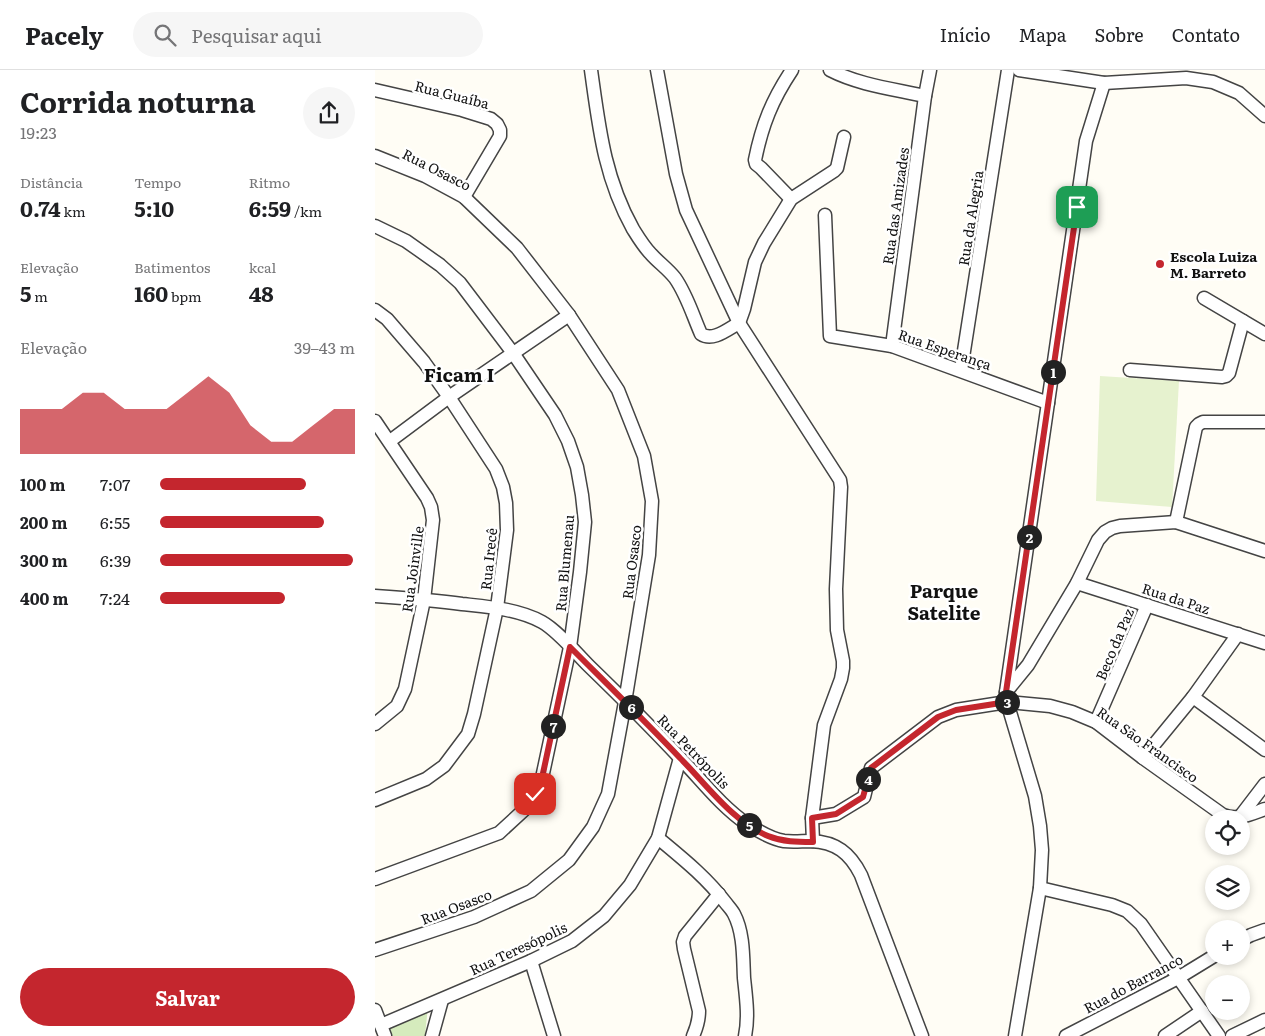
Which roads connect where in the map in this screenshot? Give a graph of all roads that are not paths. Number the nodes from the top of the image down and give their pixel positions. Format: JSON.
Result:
{"nodes":[{"id":1,"x":591,"y":70,"type":"edge"},
{"id":2,"x":657,"y":70,"type":"edge"},
{"id":3,"x":792,"y":70,"type":"edge"},
{"id":4,"x":930,"y":70,"type":"edge"},
{"id":5,"x":1008,"y":70,"type":"edge"},
{"id":6,"x":1019,"y":70,"type":"edge"},
{"id":7,"x":836,"y":72,"type":"edge"},
{"id":8,"x":1104,"y":83,"type":"junction"},
{"id":9,"x":375,"y":90,"type":"edge"},
{"id":10,"x":925,"y":96,"type":"junction"},
{"id":11,"x":1265,"y":116,"type":"edge"},
{"id":12,"x":844,"y":137,"type":"dead end"},
{"id":13,"x":375,"y":156,"type":"edge"},
{"id":14,"x":464,"y":197,"type":"junction"},
{"id":15,"x":791,"y":199,"type":"junction"},
{"id":16,"x":825,"y":215,"type":"dead end"},
{"id":17,"x":375,"y":226,"type":"edge"},
{"id":18,"x":1204,"y":298,"type":"dead end"},
{"id":19,"x":375,"y":310,"type":"edge"},
{"id":20,"x":569,"y":315,"type":"junction"},
{"id":21,"x":1243,"y":321,"type":"junction"},
{"id":22,"x":739,"y":323,"type":"junction"},
{"id":23,"x":1265,"y":334,"type":"edge"},
{"id":24,"x":892,"y":346,"type":"junction"},
{"id":25,"x":513,"y":353,"type":"junction"},
{"id":26,"x":961,"y":370,"type":"junction"},
{"id":27,"x":1130,"y":370,"type":"dead end"},
{"id":28,"x":449,"y":397,"type":"junction"},
{"id":29,"x":1049,"y":402,"type":"junction"},
{"id":30,"x":375,"y":421,"type":"edge"},
{"id":31,"x":1265,"y":422,"type":"edge"},
{"id":32,"x":390,"y":441,"type":"junction"},
{"id":33,"x":1176,"y":522,"type":"junction"},
{"id":34,"x":1264,"y":547,"type":"edge"},
{"id":35,"x":1077,"y":582,"type":"junction"},
{"id":36,"x":375,"y":596,"type":"edge"},
{"id":37,"x":425,"y":600,"type":"junction"},
{"id":38,"x":1147,"y":605,"type":"junction"},
{"id":39,"x":497,"y":608,"type":"junction"},
{"id":40,"x":1239,"y":634,"type":"junction"},
{"id":41,"x":1265,"y":642,"type":"edge"},
{"id":42,"x":570,"y":647,"type":"junction"},
{"id":43,"x":1028,"y":665,"type":"junction"},
{"id":44,"x":1009,"y":670,"type":"junction"},
{"id":45,"x":1007,"y":697,"type":"junction"},
{"id":46,"x":1193,"y":697,"type":"junction"},
{"id":47,"x":625,"y":702,"type":"junction"},
{"id":48,"x":1096,"y":722,"type":"junction"},
{"id":49,"x":375,"y":724,"type":"edge"},
{"id":50,"x":1265,"y":750,"type":"edge"},
{"id":51,"x":680,"y":758,"type":"junction"},
{"id":52,"x":1143,"y":758,"type":"junction"},
{"id":53,"x":1265,"y":784,"type":"edge"},
{"id":54,"x":375,"y":800,"type":"edge"},
{"id":55,"x":1265,"y":809,"type":"edge"},
{"id":56,"x":1216,"y":810,"type":"edge"},
{"id":57,"x":1245,"y":810,"type":"edge"},
{"id":58,"x":1250,"y":814,"type":"edge"},
{"id":59,"x":812,"y":818,"type":"junction"},
{"id":60,"x":658,"y":838,"type":"junction"},
{"id":61,"x":813,"y":842,"type":"junction"},
{"id":62,"x":375,"y":879,"type":"edge"},
{"id":63,"x":1040,"y":888,"type":"junction"},
{"id":64,"x":719,"y":894,"type":"junction"},
{"id":65,"x":1265,"y":930,"type":"edge"},
{"id":66,"x":1250,"y":935,"type":"edge"},
{"id":67,"x":375,"y":950,"type":"edge"},
{"id":68,"x":531,"y":961,"type":"junction"},
{"id":69,"x":1205,"y":962,"type":"edge"},
{"id":70,"x":1178,"y":978,"type":"junction"},
{"id":71,"x":442,"y":1000,"type":"junction"},
{"id":72,"x":375,"y":1010,"type":"edge"},
{"id":73,"x":1201,"y":1011,"type":"junction"},
{"id":74,"x":1265,"y":1020,"type":"edge"},
{"id":75,"x":383,"y":1031,"type":"edge"},
{"id":76,"x":432,"y":1036,"type":"edge"},
{"id":77,"x":554,"y":1036,"type":"edge"},
{"id":78,"x":693,"y":1036,"type":"edge"},
{"id":79,"x":745,"y":1036,"type":"edge"},
{"id":80,"x":922,"y":1036,"type":"edge"},
{"id":81,"x":1015,"y":1036,"type":"edge"},
{"id":82,"x":1066,"y":1036,"type":"edge"},
{"id":83,"x":1165,"y":1036,"type":"edge"},
{"id":84,"x":1219,"y":1036,"type":"edge"},
{"id":85,"x":1232,"y":1036,"type":"edge"}],
"edges":[{"from":1,"to":22,"type":"street"},
{"from":2,"to":22,"type":"street"},
{"from":3,"to":15,"type":"street"},
{"from":4,"to":10,"type":"street","name":"Rua das Amizades"},
{"from":5,"to":26,"type":"street","name":"Rua da Alegria"},
{"from":6,"to":8,"type":"street"},
{"from":7,"to":10,"type":"street"},
{"from":8,"to":11,"type":"street"},
{"from":8,"to":29,"type":"street"},
{"from":9,"to":14,"type":"street","name":"Rua Guaíba"},
{"from":10,"to":24,"type":"street","name":"Rua das Amizades"},
{"from":12,"to":15,"type":"street"},
{"from":13,"to":14,"type":"street","name":"Rua Osasco"},
{"from":14,"to":20,"type":"street","name":"Rua Osasco"},
{"from":15,"to":22,"type":"street"},
{"from":16,"to":24,"type":"street","name":"Rua Esperança"},
{"from":17,"to":25,"type":"street","name":"Rua Blumenau"},
{"from":18,"to":21,"type":"street"},
{"from":19,"to":28,"type":"street","name":"Rua Irecê"},
{"from":20,"to":25,"type":"street"},
{"from":20,"to":47,"type":"street","name":"Rua Osasco"},
{"from":21,"to":23,"type":"street"},
{"from":21,"to":27,"type":"street"},
{"from":22,"to":59,"type":"street"},
{"from":24,"to":26,"type":"street","name":"Rua Esperança"},
{"from":25,"to":28,"type":"street"},
{"from":25,"to":42,"type":"street","name":"Rua Blumenau"},
{"from":26,"to":29,"type":"street","name":"Rua Esperança"},
{"from":28,"to":32,"type":"street"},
{"from":28,"to":39,"type":"street","name":"Rua Irecê"},
{"from":29,"to":44,"type":"street"},
{"from":30,"to":32,"type":"street","name":"Rua Joinville"},
{"from":31,"to":33,"type":"street"},
{"from":32,"to":37,"type":"street","name":"Rua Joinville"},
{"from":33,"to":34,"type":"street"},
{"from":33,"to":35,"type":"street"},
{"from":35,"to":38,"type":"street","name":"Rua da Paz"},
{"from":35,"to":43,"type":"street"},
{"from":36,"to":37,"type":"street","name":"Rua Petrópolis"},
{"from":37,"to":39,"type":"street","name":"Rua Petrópolis"},
{"from":37,"to":49,"type":"street","name":"Rua Joinville"},
{"from":38,"to":40,"type":"street","name":"Rua da Paz"},
{"from":38,"to":48,"type":"street","name":"Beco da Paz"},
{"from":39,"to":42,"type":"street","name":"Rua Petrópolis"},
{"from":39,"to":54,"type":"street","name":"Rua Irecê"},
{"from":40,"to":41,"type":"street","name":"Rua da Paz"},
{"from":40,"to":46,"type":"street"},
{"from":42,"to":47,"type":"street","name":"Rua Petrópolis"},
{"from":42,"to":62,"type":"street","name":"Rua Blumenau"},
{"from":43,"to":44,"type":"street"},
{"from":43,"to":45,"type":"street"},
{"from":44,"to":45,"type":"street"},
{"from":45,"to":48,"type":"street","name":"Rua São Francisco"},
{"from":45,"to":59,"type":"street","name":"Rua São Francisco"},
{"from":45,"to":63,"type":"street"},
{"from":46,"to":50,"type":"street"},
{"from":46,"to":52,"type":"street"},
{"from":47,"to":51,"type":"street","name":"Rua Petrópolis"},
{"from":47,"to":67,"type":"street","name":"Rua Osasco"},
{"from":48,"to":52,"type":"street","name":"Rua São Francisco"},
{"from":51,"to":60,"type":"street","name":"Rua Teresópolis"},
{"from":51,"to":61,"type":"street","name":"Rua Petrópolis"},
{"from":52,"to":56,"type":"street","name":"Rua São Francisco"},
{"from":53,"to":57,"type":"street"},
{"from":55,"to":58,"type":"street"},
{"from":59,"to":61,"type":"street"},
{"from":60,"to":64,"type":"street"},
{"from":60,"to":68,"type":"street","name":"Rua Teresópolis"},
{"from":61,"to":80,"type":"street","name":"Rua Petrópolis"},
{"from":63,"to":70,"type":"street"},
{"from":63,"to":81,"type":"street"},
{"from":64,"to":78,"type":"street"},
{"from":64,"to":79,"type":"street"},
{"from":65,"to":66,"type":"street"},
{"from":68,"to":71,"type":"street","name":"Rua Teresópolis"},
{"from":68,"to":77,"type":"street"},
{"from":69,"to":70,"type":"street","name":"Rua do Barranco"},
{"from":70,"to":73,"type":"street"},
{"from":70,"to":82,"type":"street","name":"Rua do Barranco"},
{"from":71,"to":75,"type":"street","name":"Rua Teresópolis"},
{"from":71,"to":76,"type":"street"},
{"from":72,"to":75,"type":"street","name":"Rua Teresópolis"},
{"from":73,"to":83,"type":"street"},
{"from":73,"to":84,"type":"street"},
{"from":74,"to":85,"type":"street"}]}
